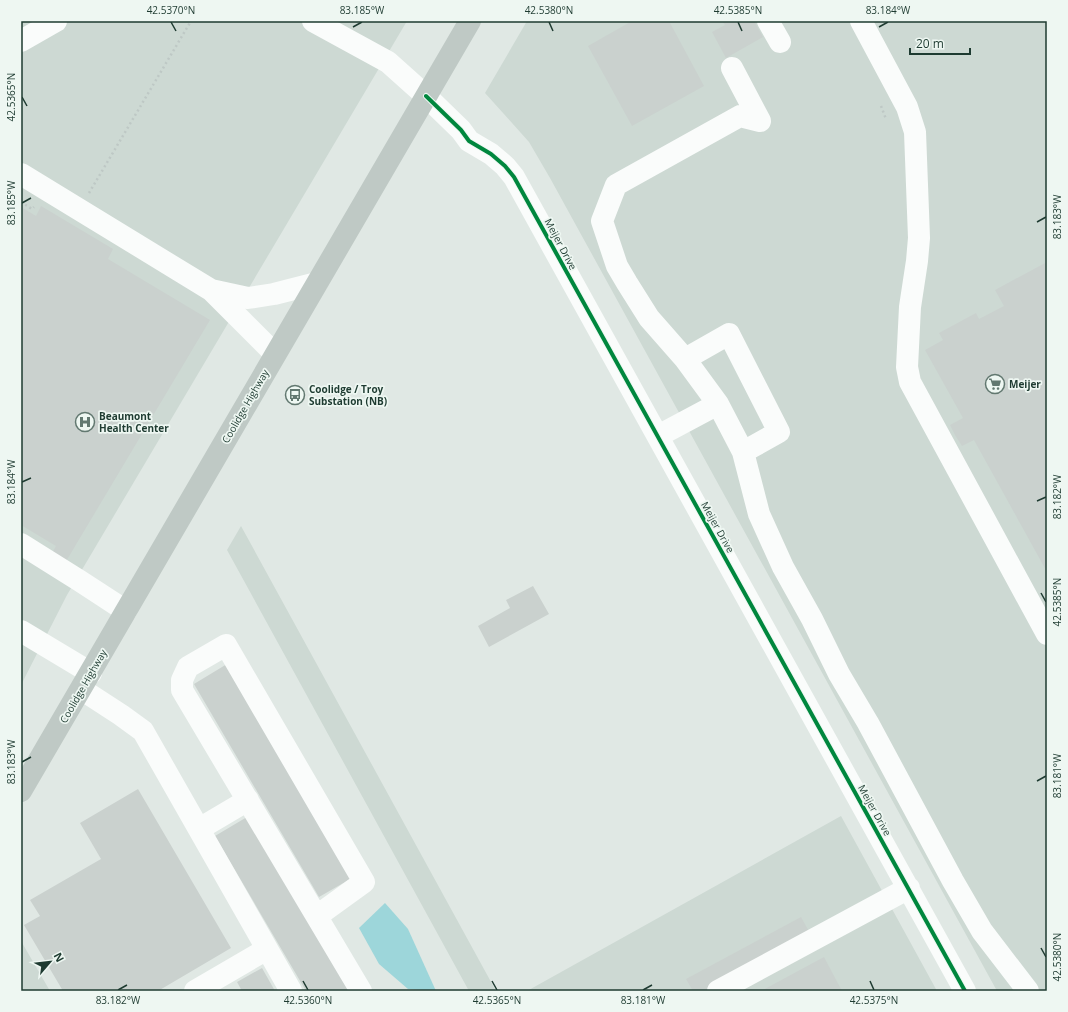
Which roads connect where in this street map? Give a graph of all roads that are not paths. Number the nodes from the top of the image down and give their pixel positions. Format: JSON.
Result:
{"nodes":[{"id":1,"x":56,"y":21,"type":"edge"},
{"id":2,"x":313,"y":21,"type":"edge"},
{"id":3,"x":470,"y":21,"type":"edge"},
{"id":4,"x":768,"y":21,"type":"edge"},
{"id":5,"x":861,"y":21,"type":"edge"},
{"id":6,"x":21,"y":41,"type":"edge"},
{"id":7,"x":780,"y":42,"type":"dead end"},
{"id":8,"x":732,"y":68,"type":"dead end"},
{"id":9,"x":426,"y":96,"type":"junction"},
{"id":10,"x":21,"y":174,"type":"edge"},
{"id":11,"x":317,"y":283,"type":"junction"},
{"id":12,"x":211,"y":290,"type":"junction"},
{"id":13,"x":275,"y":354,"type":"junction"},
{"id":14,"x":685,"y":359,"type":"junction"},
{"id":15,"x":718,"y":404,"type":"junction"},
{"id":16,"x":658,"y":436,"type":"junction"},
{"id":17,"x":743,"y":452,"type":"junction"},
{"id":18,"x":21,"y":544,"type":"edge"},
{"id":19,"x":126,"y":611,"type":"junction"},
{"id":20,"x":21,"y":631,"type":"edge"},
{"id":21,"x":1047,"y":634,"type":"edge"},
{"id":22,"x":86,"y":681,"type":"junction"},
{"id":23,"x":21,"y":791,"type":"edge"},
{"id":24,"x":248,"y":800,"type":"junction"},
{"id":25,"x":199,"y":829,"type":"junction"},
{"id":26,"x":909,"y":888,"type":"junction"},
{"id":27,"x":317,"y":916,"type":"junction"},
{"id":28,"x":267,"y":949,"type":"junction"},
{"id":29,"x":224,"y":984,"type":"edge"},
{"id":30,"x":195,"y":991,"type":"edge"},
{"id":31,"x":292,"y":991,"type":"edge"},
{"id":32,"x":362,"y":991,"type":"edge"},
{"id":33,"x":718,"y":991,"type":"edge"},
{"id":34,"x":965,"y":991,"type":"edge"},
{"id":35,"x":1028,"y":991,"type":"edge"}],
"edges":[{"from":1,"to":6,"type":"street"},
{"from":2,"to":9,"type":"street","name":"Meijer Drive"},
{"from":3,"to":9,"type":"main road","name":"Coolidge Highway"},
{"from":4,"to":7,"type":"street"},
{"from":5,"to":21,"type":"street"},
{"from":8,"to":14,"type":"street"},
{"from":9,"to":11,"type":"main road","name":"Coolidge Highway"},
{"from":9,"to":16,"type":"street","name":"Meijer Drive"},
{"from":10,"to":12,"type":"street"},
{"from":11,"to":12,"type":"street"},
{"from":11,"to":13,"type":"main road","name":"Coolidge Highway"},
{"from":12,"to":13,"type":"street"},
{"from":13,"to":19,"type":"main road","name":"Coolidge Highway"},
{"from":14,"to":15,"type":"street"},
{"from":14,"to":17,"type":"street"},
{"from":15,"to":16,"type":"street"},
{"from":15,"to":17,"type":"street"},
{"from":16,"to":26,"type":"street","name":"Meijer Drive"},
{"from":17,"to":35,"type":"street"},
{"from":18,"to":19,"type":"street"},
{"from":19,"to":22,"type":"main road","name":"Coolidge Highway"},
{"from":20,"to":22,"type":"street"},
{"from":22,"to":23,"type":"main road","name":"Coolidge Highway"},
{"from":22,"to":25,"type":"street"},
{"from":24,"to":25,"type":"street"},
{"from":24,"to":27,"type":"street"},
{"from":24,"to":27,"type":"street"},
{"from":25,"to":28,"type":"street"},
{"from":26,"to":33,"type":"street"},
{"from":26,"to":34,"type":"street","name":"Meijer Drive"},
{"from":27,"to":32,"type":"street"},
{"from":28,"to":29,"type":"street"},
{"from":28,"to":31,"type":"street"},
{"from":29,"to":30,"type":"street"}]}
